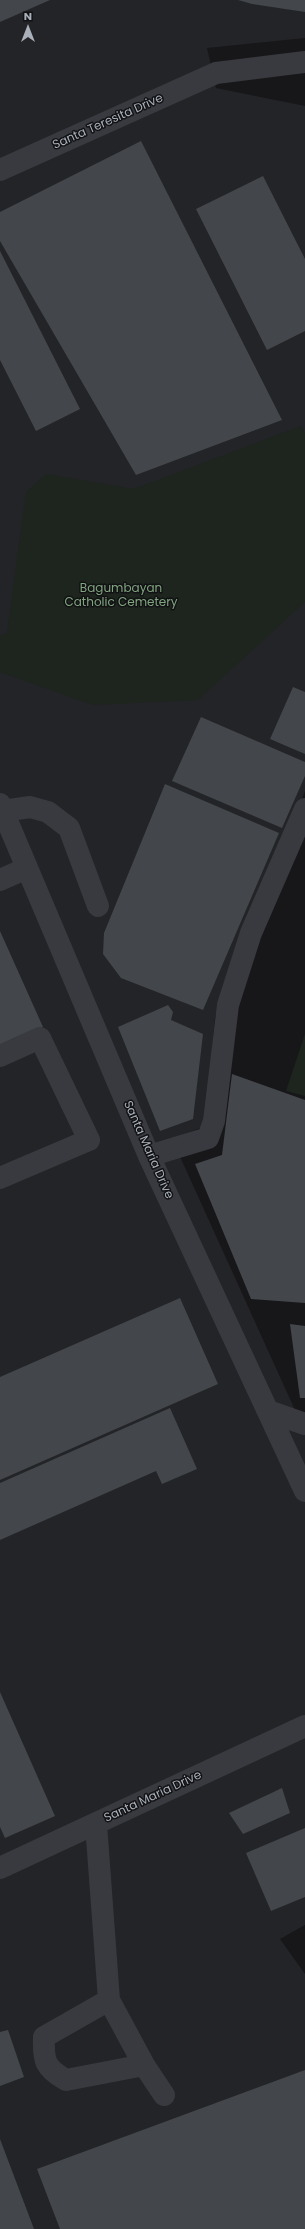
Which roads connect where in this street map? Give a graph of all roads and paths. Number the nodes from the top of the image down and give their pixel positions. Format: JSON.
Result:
{"nodes":[{"id":1,"x":301,"y":64,"type":"edge"},
{"id":2,"x":0,"y":170,"type":"edge"},
{"id":3,"x":2,"y":808,"type":"edge"},
{"id":4,"x":305,"y":809,"type":"edge"},
{"id":5,"x":27,"y":868,"type":"junction"},
{"id":6,"x":0,"y":880,"type":"edge"},
{"id":7,"x":98,"y":906,"type":"dead end"},
{"id":8,"x":0,"y":1056,"type":"edge"},
{"id":9,"x":149,"y":1156,"type":"junction"},
{"id":10,"x":0,"y":1178,"type":"edge"},
{"id":11,"x":268,"y":1411,"type":"junction"},
{"id":12,"x":305,"y":1424,"type":"edge"},
{"id":13,"x":305,"y":1491,"type":"edge"},
{"id":14,"x":305,"y":1726,"type":"edge"},
{"id":15,"x":96,"y":1824,"type":"junction"},
{"id":16,"x":0,"y":1868,"type":"edge"},
{"id":17,"x":109,"y":2000,"type":"junction"},
{"id":18,"x":144,"y":2065,"type":"junction"},
{"id":19,"x":164,"y":2095,"type":"dead end"}],
"edges":[{"from":1,"to":2,"type":"street","name":"Santa Teresita Drive"},
{"from":3,"to":5,"type":"street","name":"Santa Maria Drive"},
{"from":3,"to":7,"type":"street"},
{"from":4,"to":9,"type":"street"},
{"from":5,"to":6,"type":"street"},
{"from":5,"to":9,"type":"street","name":"Santa Maria Drive"},
{"from":8,"to":10,"type":"street"},
{"from":9,"to":11,"type":"street","name":"Santa Maria Drive"},
{"from":11,"to":12,"type":"street"},
{"from":11,"to":13,"type":"street","name":"Santa Maria Drive"},
{"from":14,"to":15,"type":"street","name":"Santa Maria Drive"},
{"from":15,"to":16,"type":"street","name":"Santa Maria Drive"},
{"from":15,"to":17,"type":"street"},
{"from":17,"to":18,"type":"street"},
{"from":17,"to":18,"type":"street"},
{"from":18,"to":19,"type":"street"}]}
